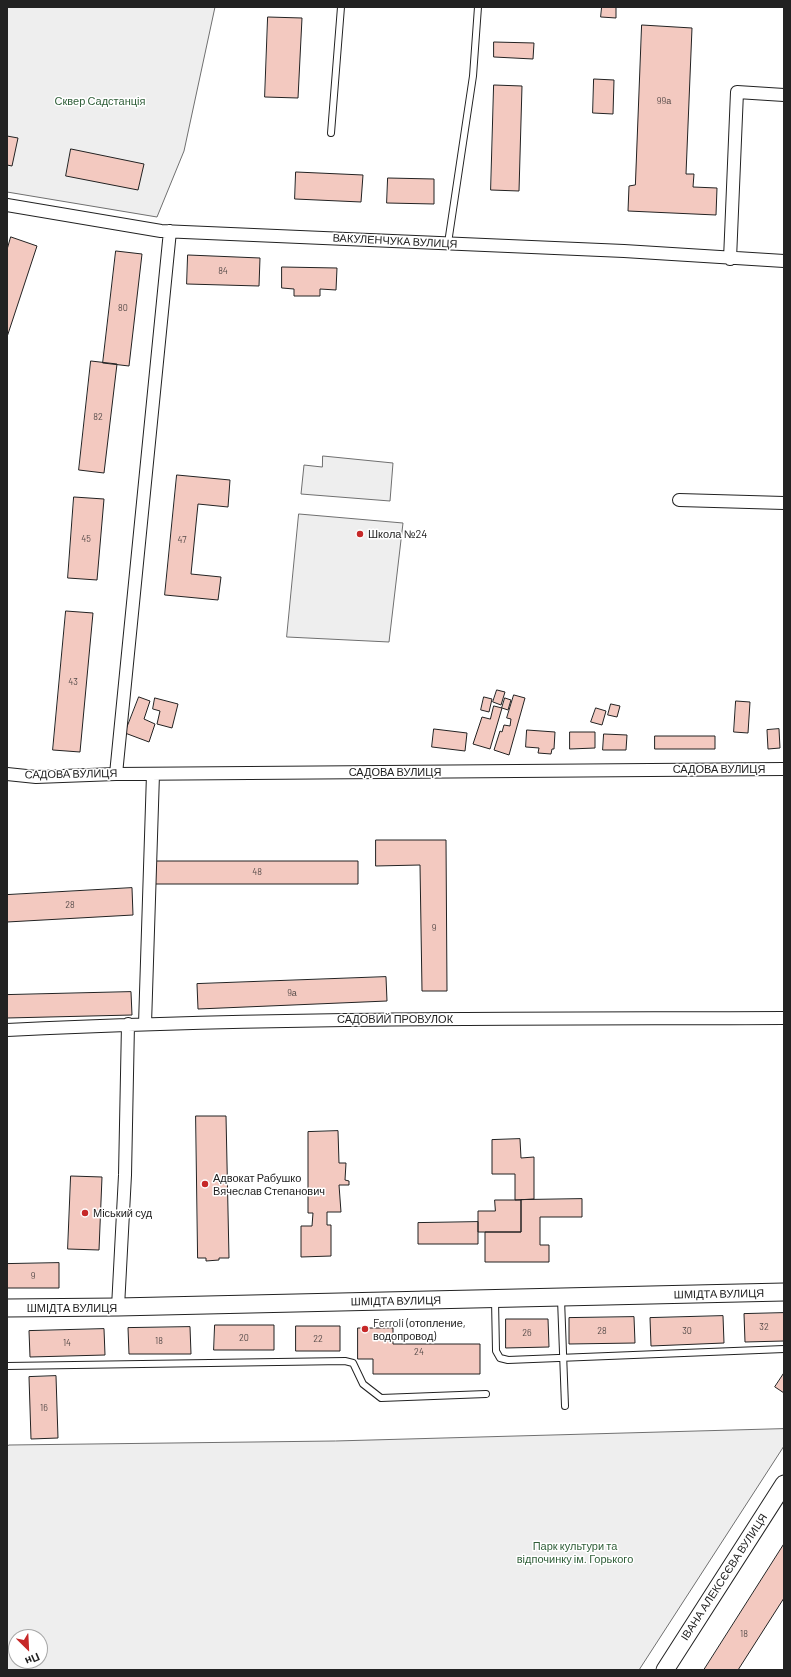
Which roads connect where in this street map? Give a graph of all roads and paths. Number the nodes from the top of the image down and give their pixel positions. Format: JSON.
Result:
{"nodes":[{"id":1,"x":341,"y":7,"type":"edge"},
{"id":2,"x":478,"y":7,"type":"edge"},
{"id":3,"x":784,"y":94,"type":"edge"},
{"id":4,"x":331,"y":133,"type":"dead end"},
{"id":5,"x":7,"y":205,"type":"edge"},
{"id":6,"x":170,"y":231,"type":"junction"},
{"id":7,"x":448,"y":244,"type":"junction"},
{"id":8,"x":730,"y":259,"type":"junction"},
{"id":9,"x":784,"y":261,"type":"edge"},
{"id":10,"x":679,"y":500,"type":"dead end"},
{"id":11,"x":784,"y":503,"type":"edge"},
{"id":12,"x":784,"y":769,"type":"edge"},
{"id":13,"x":7,"y":774,"type":"edge"},
{"id":14,"x":116,"y":774,"type":"junction"},
{"id":15,"x":153,"y":774,"type":"junction"},
{"id":16,"x":784,"y":1018,"type":"edge"},
{"id":17,"x":128,"y":1024,"type":"junction"},
{"id":18,"x":145,"y":1024,"type":"junction"},
{"id":19,"x":7,"y":1030,"type":"edge"},
{"id":20,"x":784,"y":1292,"type":"edge"},
{"id":21,"x":561,"y":1297,"type":"junction"},
{"id":22,"x":495,"y":1299,"type":"junction"},
{"id":23,"x":118,"y":1307,"type":"junction"},
{"id":24,"x":7,"y":1308,"type":"edge"},
{"id":25,"x":784,"y":1349,"type":"edge"},
{"id":26,"x":563,"y":1357,"type":"junction"},
{"id":27,"x":7,"y":1366,"type":"edge"},
{"id":28,"x":486,"y":1394,"type":"dead end"},
{"id":29,"x":565,"y":1406,"type":"dead end"},
{"id":30,"x":784,"y":1484,"type":"edge"},
{"id":31,"x":665,"y":1670,"type":"edge"}],
"edges":[{"from":1,"to":4,"type":"lane"},
{"from":2,"to":7,"type":"lane"},
{"from":3,"to":8,"type":"street"},
{"from":5,"to":6,"type":"street","name":"ВАКУЛЕНЧУКА ВУЛИЦЯ"},
{"from":6,"to":7,"type":"street","name":"ВАКУЛЕНЧУКА ВУЛИЦЯ"},
{"from":6,"to":14,"type":"street"},
{"from":7,"to":8,"type":"street","name":"ВАКУЛЕНЧУКА ВУЛИЦЯ"},
{"from":8,"to":9,"type":"street","name":"ВАКУЛЕНЧУКА ВУЛИЦЯ"},
{"from":10,"to":11,"type":"street"},
{"from":12,"to":15,"type":"street","name":"САДОВА ВУЛИЦЯ"},
{"from":13,"to":14,"type":"street","name":"САДОВА ВУЛИЦЯ"},
{"from":14,"to":15,"type":"street","name":"САДОВА ВУЛИЦЯ"},
{"from":15,"to":18,"type":"street"},
{"from":16,"to":18,"type":"street","name":"САДОВИЙ ПРОВУЛОК"},
{"from":17,"to":18,"type":"street","name":"САДОВИЙ ПРОВУЛОК"},
{"from":17,"to":19,"type":"street","name":"САДОВИЙ ПРОВУЛОК"},
{"from":17,"to":23,"type":"street"},
{"from":20,"to":21,"type":"street","name":"ШМІДТА ВУЛИЦЯ"},
{"from":21,"to":22,"type":"street","name":"ШМІДТА ВУЛИЦЯ"},
{"from":21,"to":26,"type":"lane"},
{"from":22,"to":23,"type":"street","name":"ШМІДТА ВУЛИЦЯ"},
{"from":22,"to":26,"type":"lane"},
{"from":23,"to":24,"type":"street","name":"ШМІДТА ВУЛИЦЯ"},
{"from":25,"to":26,"type":"lane"},
{"from":26,"to":29,"type":"lane"},
{"from":27,"to":28,"type":"lane"},
{"from":30,"to":31,"type":"street","name":"ІВАНА АЛЕКСЄЄВА ВУЛИЦЯ"}]}
